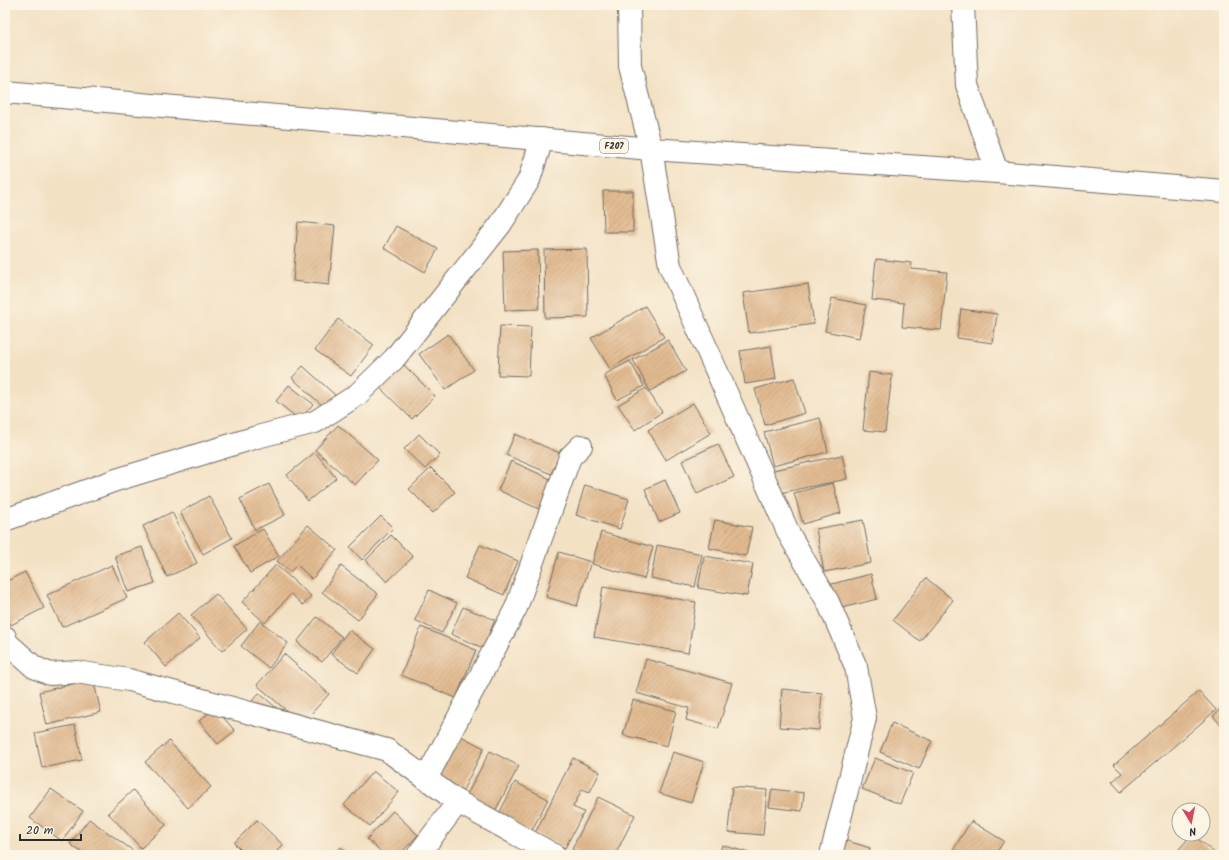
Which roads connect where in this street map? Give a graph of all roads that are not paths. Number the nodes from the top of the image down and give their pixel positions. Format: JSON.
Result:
{"nodes":[{"id":1,"x":628,"y":5,"type":"edge"},
{"id":2,"x":963,"y":5,"type":"edge"},
{"id":3,"x":5,"y":92,"type":"edge"},
{"id":4,"x":542,"y":140,"type":"junction"},
{"id":5,"x":651,"y":149,"type":"junction"},
{"id":6,"x":997,"y":172,"type":"junction"},
{"id":7,"x":1224,"y":191,"type":"edge"},
{"id":8,"x":581,"y":446,"type":"dead end"},
{"id":9,"x":5,"y":520,"type":"edge"},
{"id":10,"x":5,"y":637,"type":"edge"},
{"id":11,"x":426,"y":779,"type":"junction"},
{"id":12,"x":458,"y":802,"type":"junction"},
{"id":13,"x":418,"y":855,"type":"edge"},
{"id":14,"x":554,"y":855,"type":"edge"},
{"id":15,"x":830,"y":855,"type":"edge"}],
"edges":[{"from":1,"to":5,"type":"street"},
{"from":2,"to":6,"type":"street"},
{"from":3,"to":4,"type":"street","number":"F207"},
{"from":4,"to":5,"type":"street","number":"F207"},
{"from":4,"to":9,"type":"street"},
{"from":5,"to":6,"type":"street","number":"F207"},
{"from":5,"to":15,"type":"street"},
{"from":6,"to":7,"type":"street","number":"F207"},
{"from":8,"to":11,"type":"street"},
{"from":10,"to":11,"type":"street"},
{"from":11,"to":12,"type":"street"},
{"from":12,"to":13,"type":"street"},
{"from":12,"to":14,"type":"street"}]}
